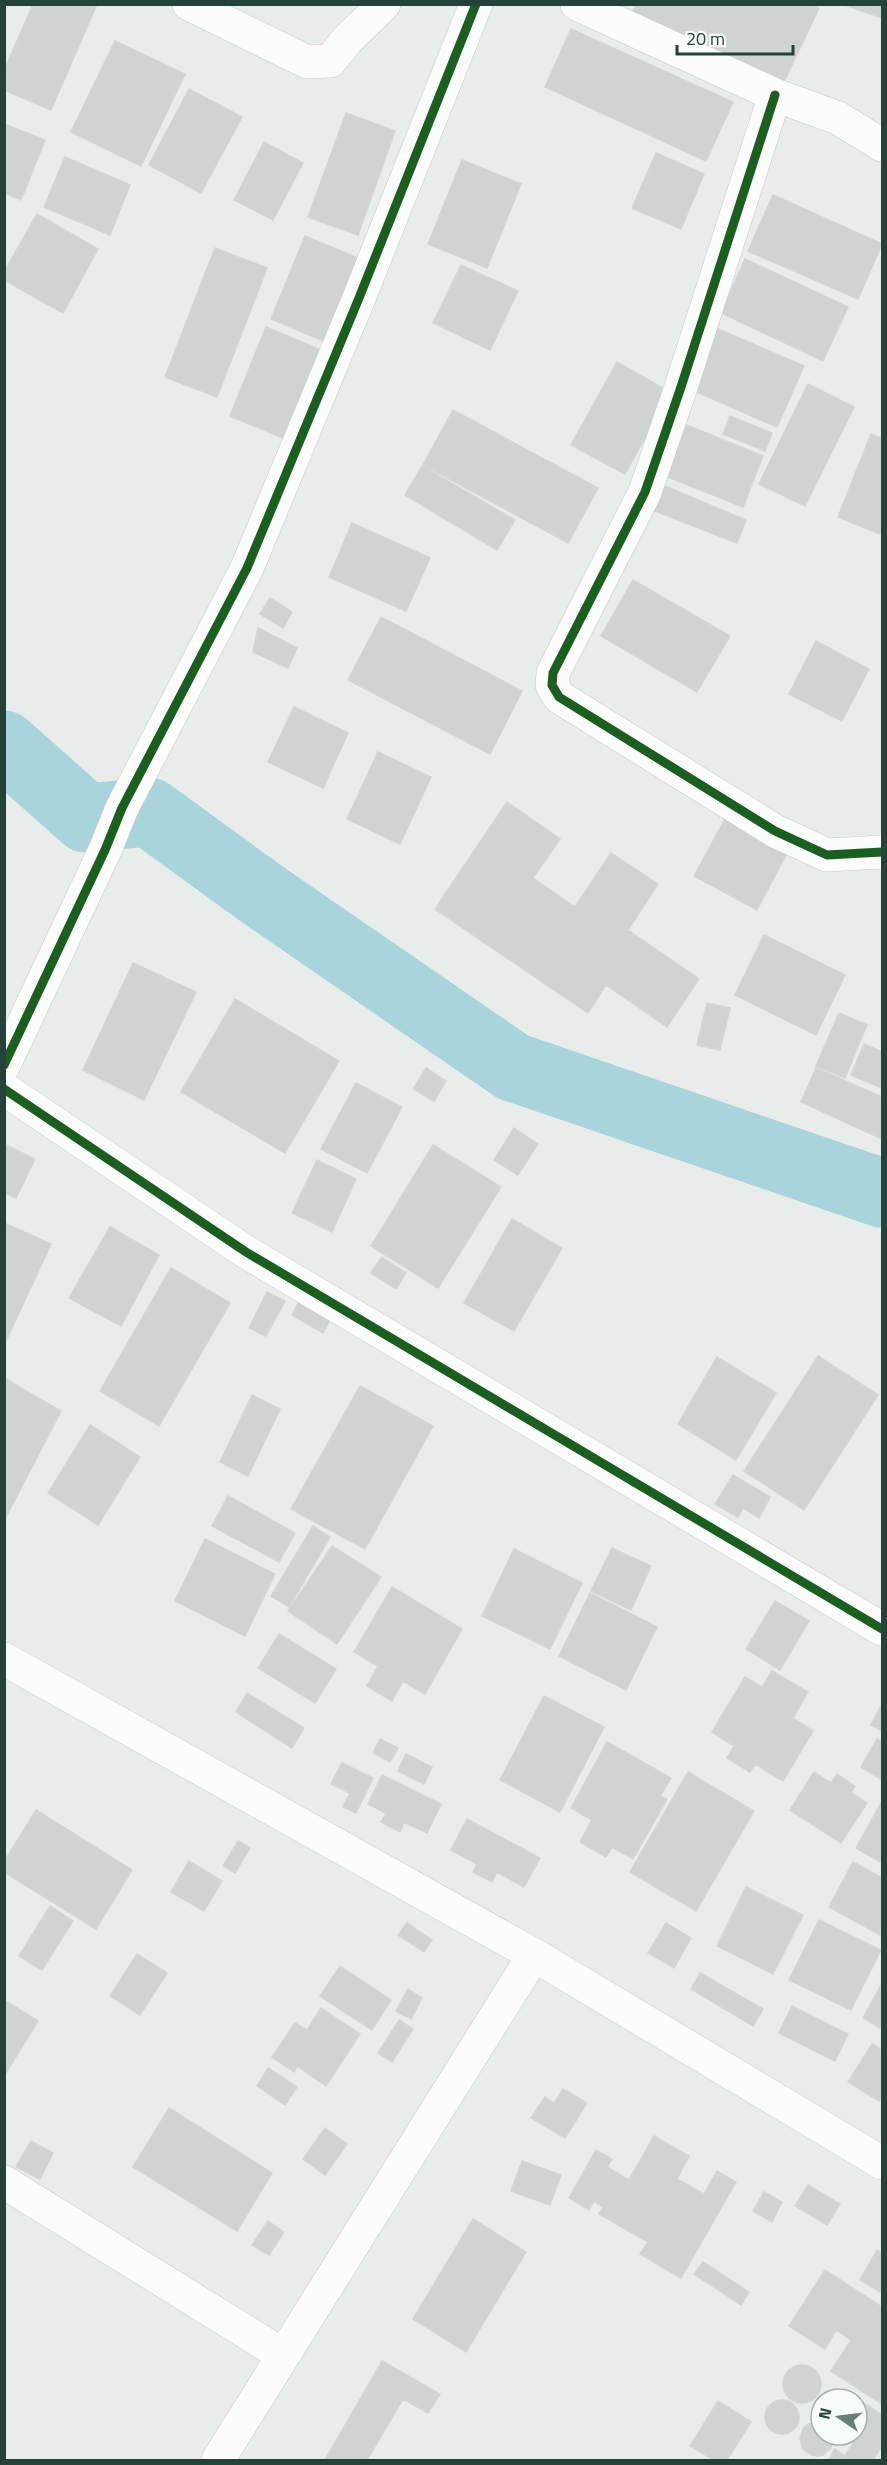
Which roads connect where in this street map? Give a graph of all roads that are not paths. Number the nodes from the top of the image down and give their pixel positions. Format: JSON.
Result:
{"nodes":[{"id":1,"x":189,"y":4,"type":"edge"},
{"id":2,"x":384,"y":4,"type":"edge"},
{"id":3,"x":577,"y":4,"type":"edge"},
{"id":4,"x":475,"y":5,"type":"edge"},
{"id":5,"x":775,"y":95,"type":"junction"},
{"id":6,"x":882,"y":145,"type":"edge"},
{"id":7,"x":882,"y":852,"type":"edge"},
{"id":8,"x":4,"y":1065,"type":"edge"},
{"id":9,"x":4,"y":1089,"type":"edge"},
{"id":10,"x":882,"y":1629,"type":"edge"},
{"id":11,"x":4,"y":1659,"type":"edge"},
{"id":12,"x":534,"y":1955,"type":"junction"},
{"id":13,"x":882,"y":2163,"type":"edge"},
{"id":14,"x":4,"y":2182,"type":"edge"},
{"id":15,"x":283,"y":2355,"type":"junction"},
{"id":16,"x":218,"y":2460,"type":"edge"}],
"edges":[{"from":1,"to":2,"type":"street"},
{"from":3,"to":5,"type":"street"},
{"from":4,"to":8,"type":"street"},
{"from":5,"to":6,"type":"street"},
{"from":5,"to":7,"type":"street"},
{"from":9,"to":10,"type":"street"},
{"from":11,"to":12,"type":"street"},
{"from":12,"to":13,"type":"street"},
{"from":12,"to":15,"type":"street"},
{"from":14,"to":15,"type":"street"},
{"from":15,"to":16,"type":"street"}]}
